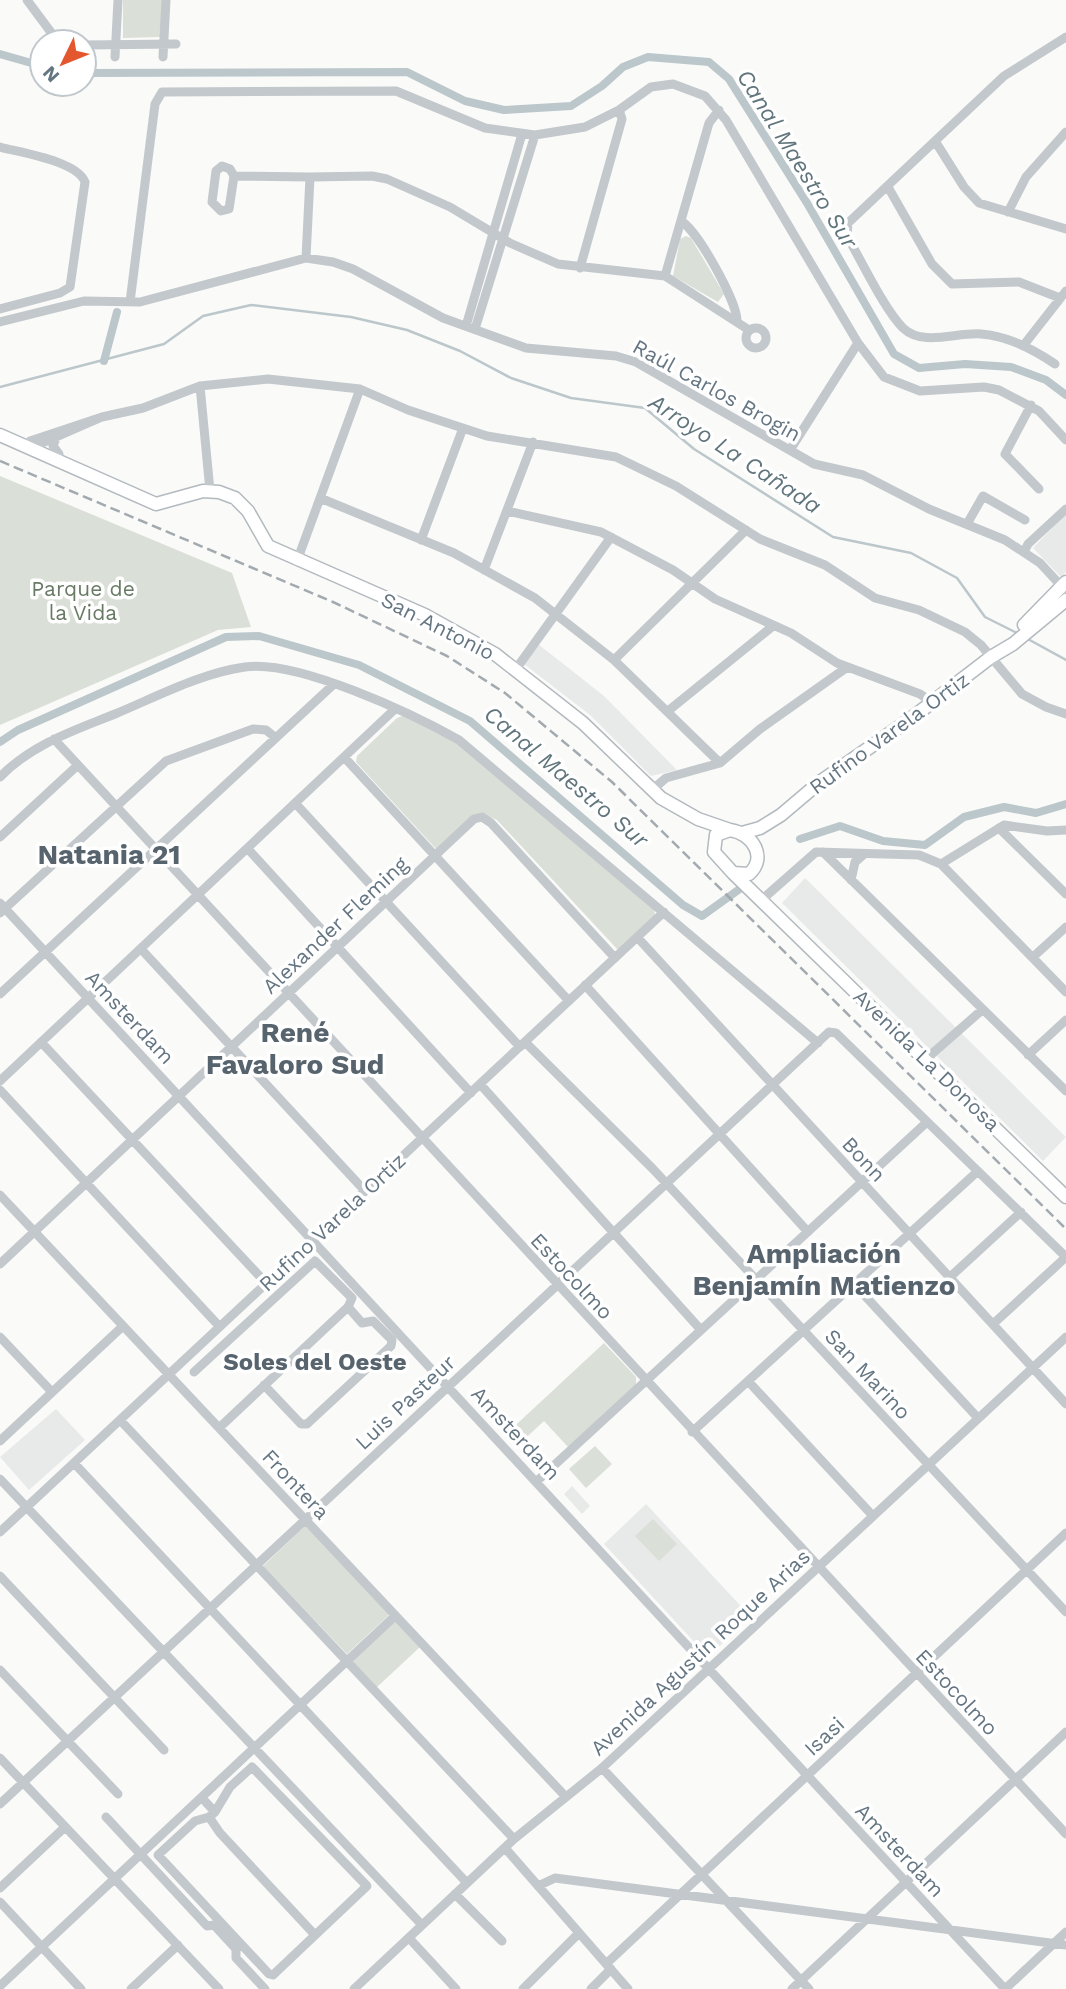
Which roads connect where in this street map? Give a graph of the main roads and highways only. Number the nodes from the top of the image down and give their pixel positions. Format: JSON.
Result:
{"nodes":[{"id":1,"x":0,"y":428,"type":"edge"},
{"id":2,"x":0,"y":435,"type":"edge"},
{"id":3,"x":33,"y":445,"type":"junction"},
{"id":4,"x":174,"y":499,"type":"junction"},
{"id":5,"x":1064,"y":586,"type":"edge"},
{"id":6,"x":1066,"y":600,"type":"edge"},
{"id":7,"x":1028,"y":625,"type":"junction"},
{"id":8,"x":683,"y":812,"type":"junction"},
{"id":9,"x":781,"y":815,"type":"junction"},
{"id":10,"x":736,"y":831,"type":"junction"},
{"id":11,"x":712,"y":844,"type":"junction"},
{"id":12,"x":757,"y":860,"type":"junction"},
{"id":13,"x":733,"y":873,"type":"junction"},
{"id":14,"x":788,"y":923,"type":"junction"},
{"id":15,"x":1066,"y":1197,"type":"edge"}],
"edges":[{"from":1,"to":3,"type":"main road"},
{"from":2,"to":3,"type":"main road"},
{"from":3,"to":4,"type":"main road"},
{"from":3,"to":4,"type":"main road"},
{"from":4,"to":8,"type":"main road","name":"San Antonio"},
{"from":5,"to":7,"type":"main road"},
{"from":6,"to":7,"type":"main road"},
{"from":7,"to":9,"type":"main road","name":"Rufino Varela Ortiz"},
{"from":8,"to":10,"type":"main road","name":"San Antonio"},
{"from":8,"to":11,"type":"main road","name":"San Antonio"},
{"from":9,"to":10,"type":"main road","name":"Rufino Varela Ortiz"},
{"from":9,"to":12,"type":"main road","name":"Rufino Varela Ortiz"},
{"from":10,"to":11,"type":"main road"},
{"from":10,"to":12,"type":"main road"},
{"from":11,"to":13,"type":"main road"},
{"from":12,"to":13,"type":"main road"},
{"from":12,"to":14,"type":"main road","name":"Avenida La Donosa"},
{"from":13,"to":14,"type":"main road","name":"Avenida La Donosa"},
{"from":14,"to":15,"type":"main road","name":"Avenida La Donosa"}]}
